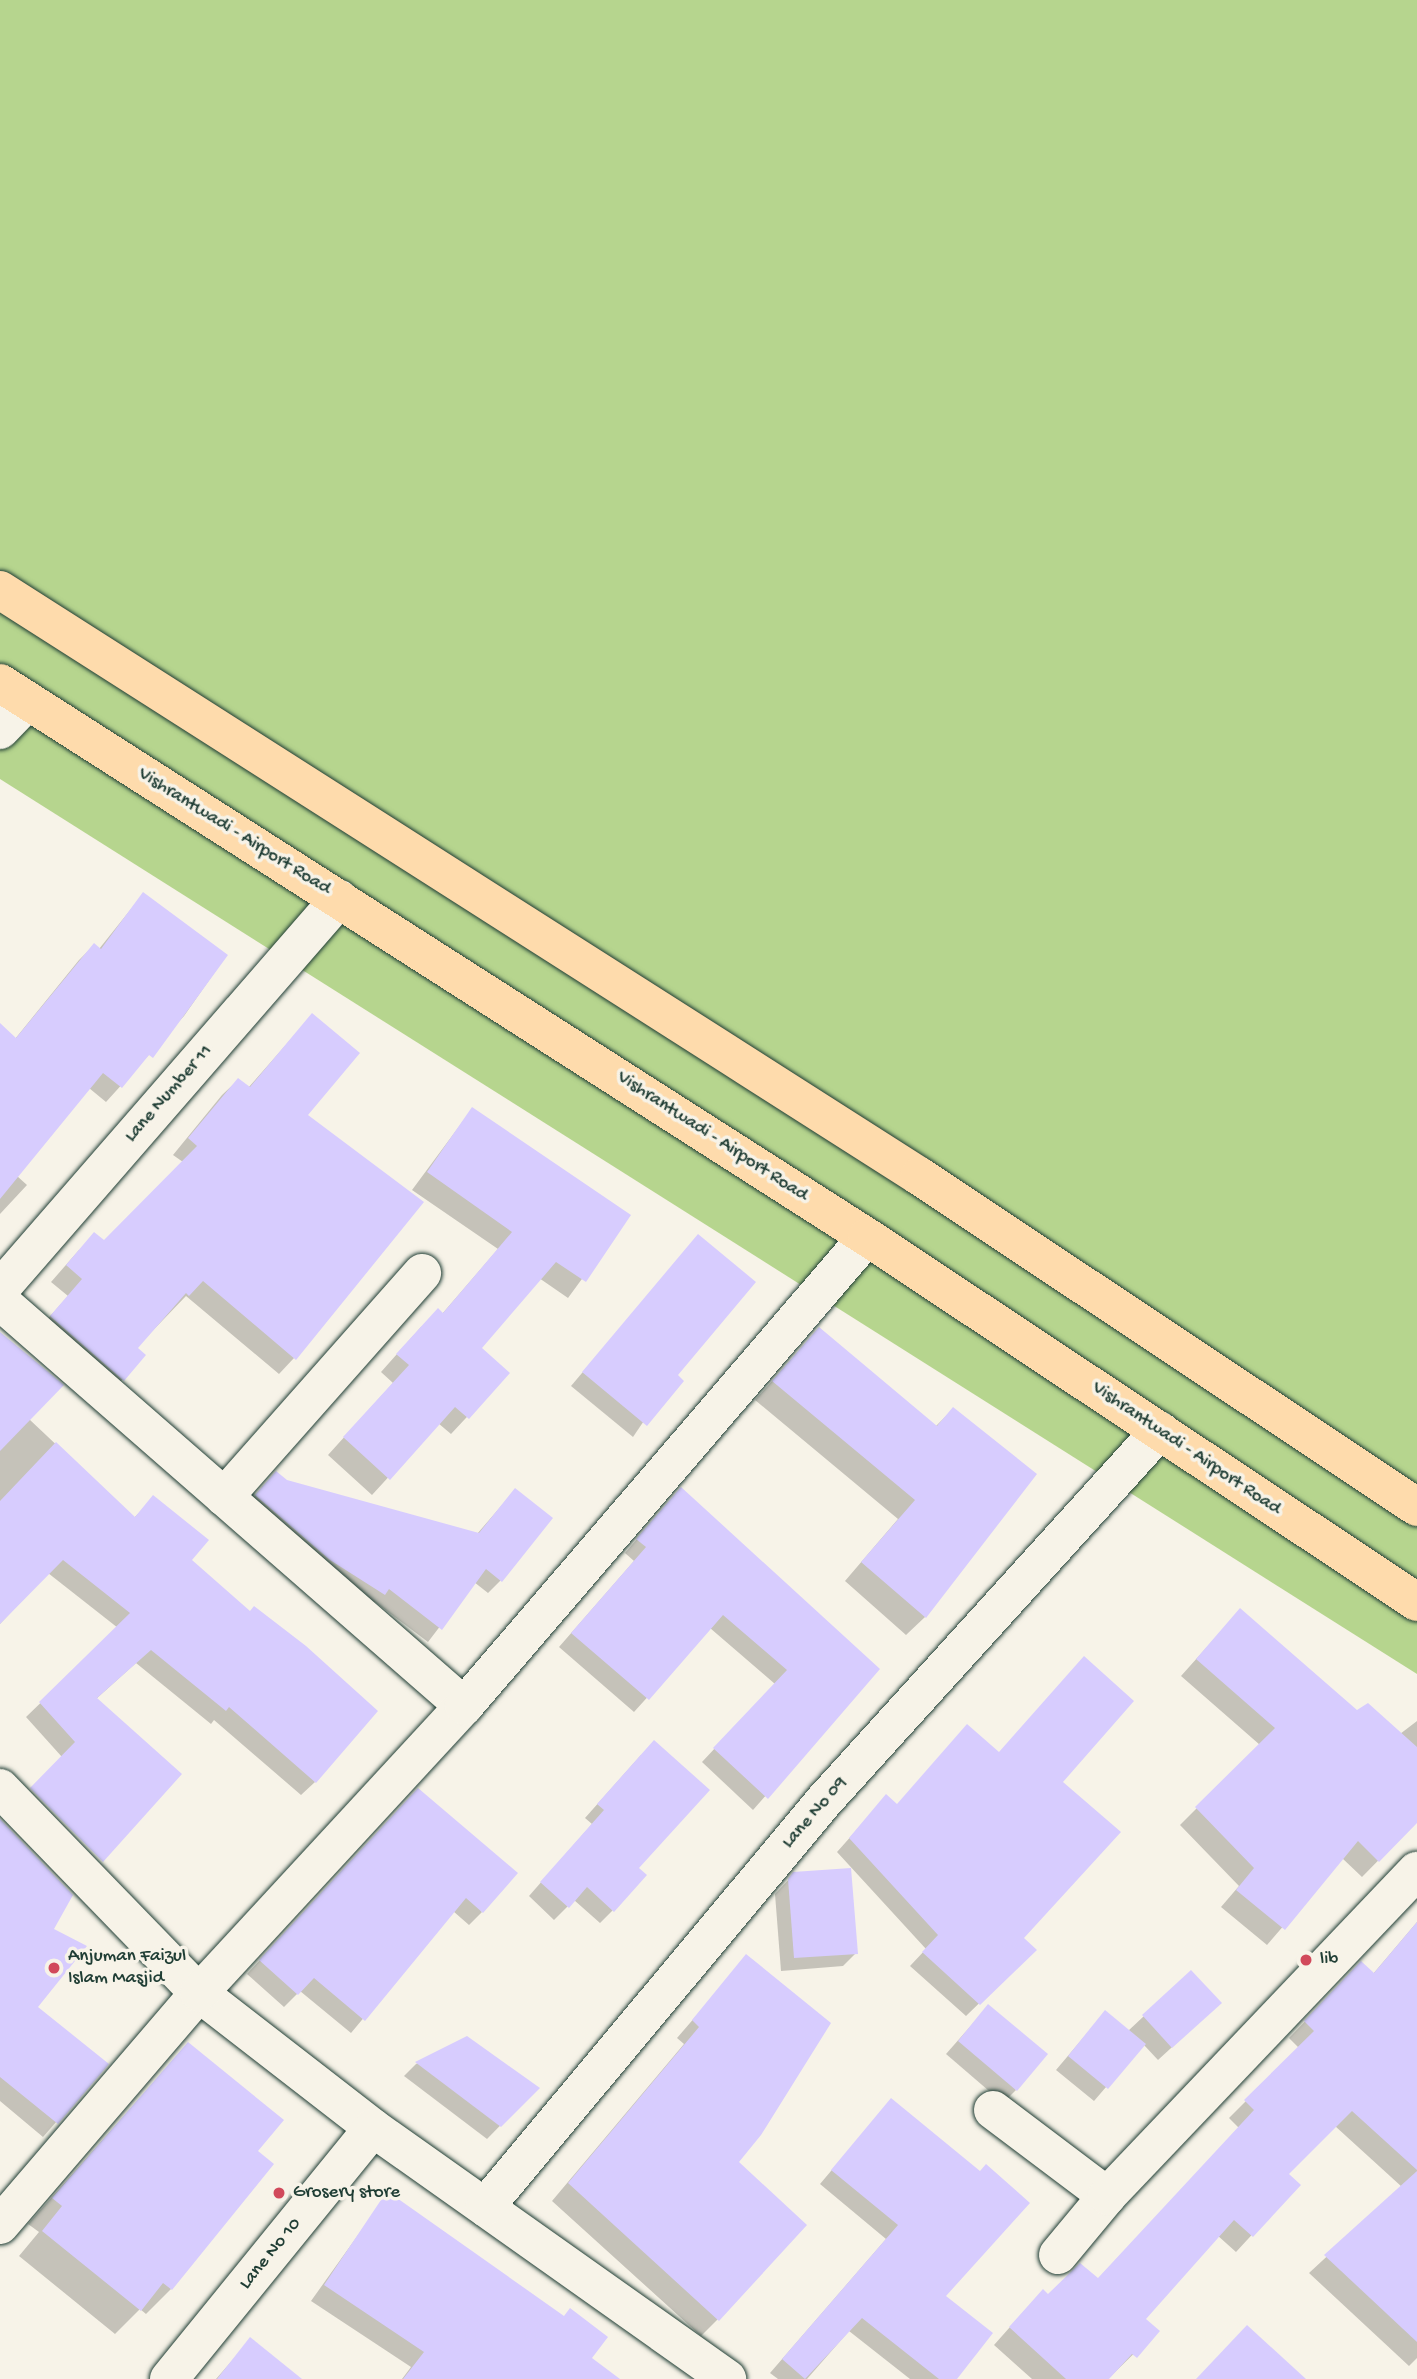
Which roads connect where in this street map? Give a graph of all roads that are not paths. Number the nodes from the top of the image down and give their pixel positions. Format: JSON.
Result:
{"nodes":[{"id":1,"x":0,"y":590,"type":"edge"},
{"id":2,"x":14,"y":692,"type":"edge"},
{"id":3,"x":0,"y":730,"type":"edge"},
{"id":4,"x":339,"y":899,"type":"junction"},
{"id":5,"x":867,"y":1237,"type":"junction"},
{"id":6,"x":422,"y":1273,"type":"dead end"},
{"id":7,"x":0,"y":1289,"type":"edge"},
{"id":8,"x":0,"y":1301,"type":"edge"},
{"id":9,"x":1160,"y":1431,"type":"junction"},
{"id":10,"x":224,"y":1497,"type":"junction"},
{"id":11,"x":1417,"y":1507,"type":"edge"},
{"id":12,"x":1417,"y":1602,"type":"edge"},
{"id":13,"x":464,"y":1706,"type":"junction"},
{"id":14,"x":0,"y":1787,"type":"edge"},
{"id":15,"x":1417,"y":1871,"type":"edge"},
{"id":16,"x":199,"y":1993,"type":"junction"},
{"id":17,"x":993,"y":2109,"type":"dead end"},
{"id":18,"x":373,"y":2128,"type":"junction"},
{"id":19,"x":1107,"y":2196,"type":"junction"},
{"id":20,"x":485,"y":2207,"type":"junction"},
{"id":21,"x":0,"y":2225,"type":"edge"},
{"id":22,"x":1058,"y":2255,"type":"dead end"},
{"id":23,"x":169,"y":2379,"type":"edge"},
{"id":24,"x":727,"y":2379,"type":"edge"}],
"edges":[{"from":1,"to":11,"type":"main road"},
{"from":2,"to":3,"type":"street"},
{"from":2,"to":4,"type":"main road","name":"Vishrantwadi - Airport Road"},
{"from":4,"to":5,"type":"main road","name":"Vishrantwadi - Airport Road"},
{"from":4,"to":7,"type":"street","name":"Lane Number 11"},
{"from":5,"to":9,"type":"main road","name":"Vishrantwadi - Airport Road"},
{"from":5,"to":13,"type":"street"},
{"from":6,"to":10,"type":"street"},
{"from":8,"to":10,"type":"street"},
{"from":9,"to":12,"type":"main road","name":"Vishrantwadi - Airport Road"},
{"from":9,"to":20,"type":"street","name":"Lane No 09"},
{"from":10,"to":13,"type":"street"},
{"from":13,"to":16,"type":"street"},
{"from":14,"to":16,"type":"street"},
{"from":15,"to":19,"type":"street"},
{"from":16,"to":18,"type":"street"},
{"from":16,"to":21,"type":"street"},
{"from":17,"to":19,"type":"street"},
{"from":18,"to":20,"type":"street"},
{"from":18,"to":23,"type":"street","name":"Lane No 10"},
{"from":19,"to":22,"type":"street"},
{"from":20,"to":24,"type":"street"}]}
